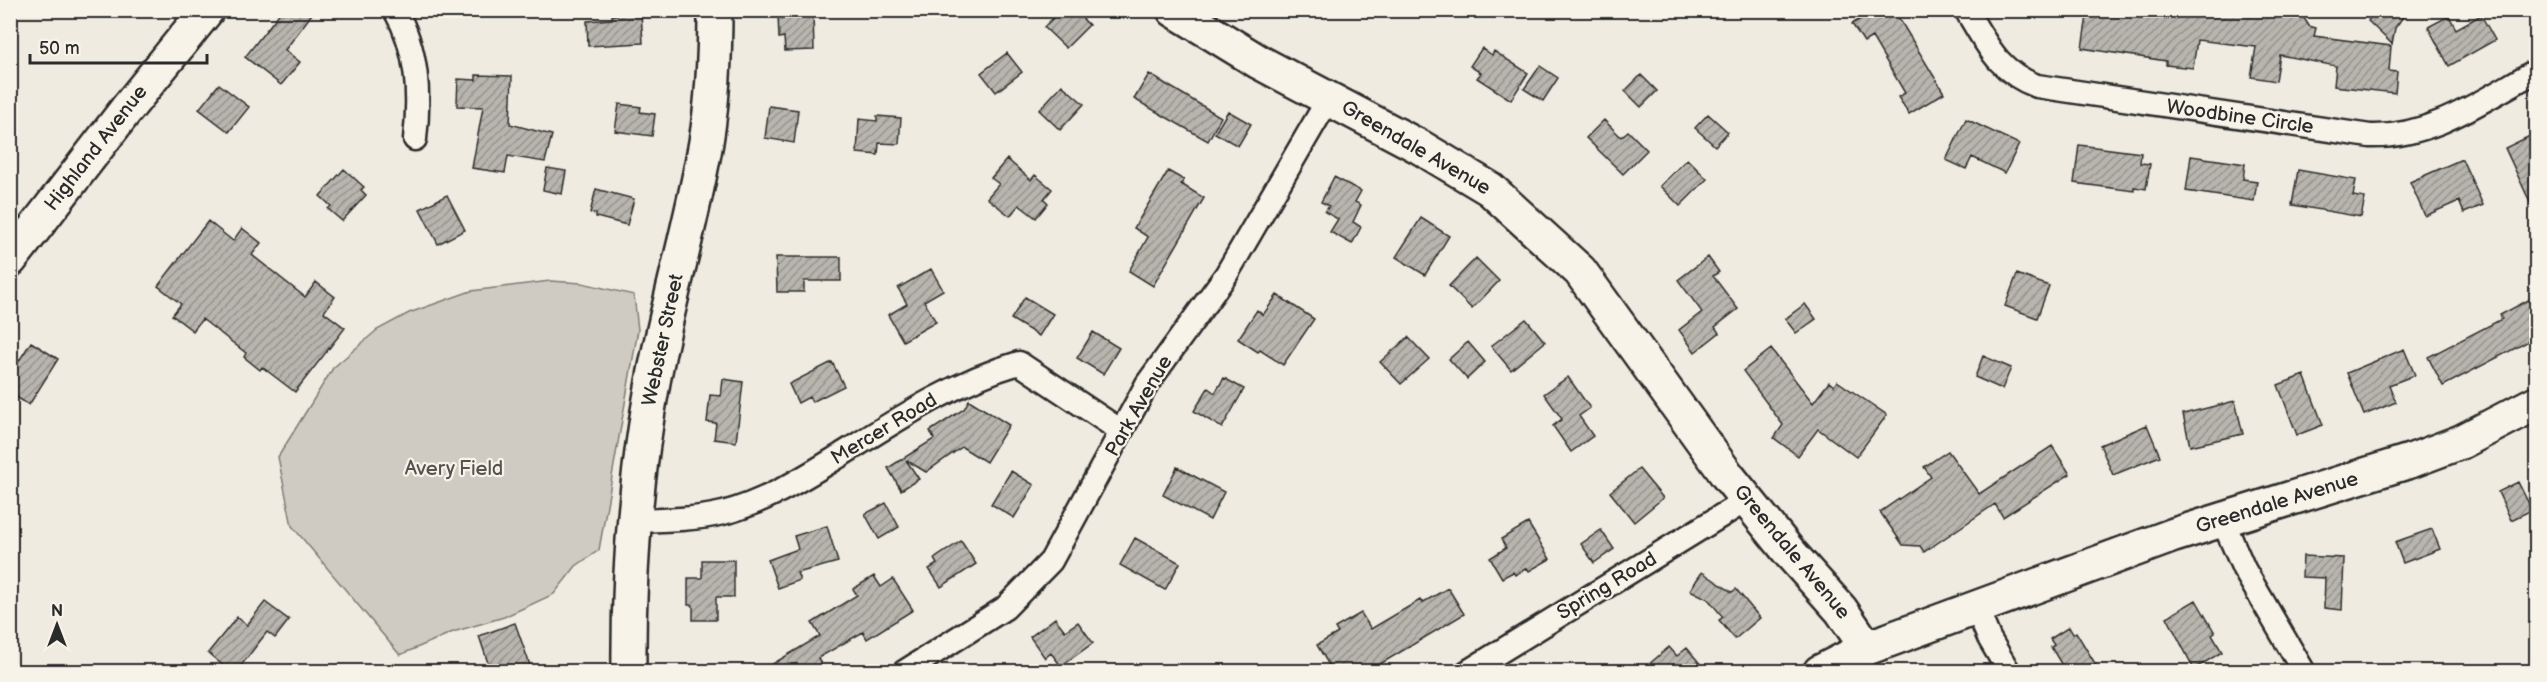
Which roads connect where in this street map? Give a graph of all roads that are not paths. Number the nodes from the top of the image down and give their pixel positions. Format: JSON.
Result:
{"nodes":[{"id":1,"x":207,"y":10,"type":"edge"},
{"id":2,"x":395,"y":10,"type":"edge"},
{"id":3,"x":715,"y":10,"type":"edge"},
{"id":4,"x":1174,"y":10,"type":"edge"},
{"id":5,"x":1966,"y":10,"type":"edge"},
{"id":6,"x":2536,"y":71,"type":"edge"},
{"id":7,"x":1329,"y":98,"type":"junction"},
{"id":8,"x":415,"y":139,"type":"dead end"},
{"id":9,"x":10,"y":260,"type":"edge"},
{"id":10,"x":2536,"y":403,"type":"edge"},
{"id":11,"x":1121,"y":431,"type":"junction"},
{"id":12,"x":1747,"y":500,"type":"junction"},
{"id":13,"x":2222,"y":519,"type":"junction"},
{"id":14,"x":632,"y":522,"type":"junction"},
{"id":15,"x":1976,"y":607,"type":"junction"},
{"id":16,"x":1867,"y":648,"type":"junction"},
{"id":17,"x":629,"y":672,"type":"edge"},
{"id":18,"x":904,"y":672,"type":"edge"},
{"id":19,"x":1467,"y":672,"type":"edge"},
{"id":20,"x":1820,"y":672,"type":"edge"},
{"id":21,"x":2009,"y":672,"type":"edge"},
{"id":22,"x":2304,"y":672,"type":"edge"}],
"edges":[{"from":1,"to":9,"type":"street","name":"Highland Avenue"},
{"from":2,"to":8,"type":"street"},
{"from":3,"to":14,"type":"street","name":"Webster Street"},
{"from":4,"to":7,"type":"street","name":"Greendale Avenue"},
{"from":5,"to":6,"type":"street","name":"Woodbine Circle"},
{"from":7,"to":11,"type":"street","name":"Park Avenue"},
{"from":7,"to":12,"type":"street","name":"Greendale Avenue"},
{"from":10,"to":13,"type":"street","name":"Greendale Avenue"},
{"from":11,"to":14,"type":"street","name":"Mercer Road"},
{"from":11,"to":18,"type":"street","name":"Park Avenue"},
{"from":12,"to":16,"type":"street","name":"Greendale Avenue"},
{"from":12,"to":19,"type":"street","name":"Spring Road"},
{"from":13,"to":15,"type":"street","name":"Greendale Avenue"},
{"from":13,"to":22,"type":"street"},
{"from":14,"to":17,"type":"street","name":"Webster Street"},
{"from":15,"to":16,"type":"street","name":"Greendale Avenue"},
{"from":15,"to":21,"type":"street"},
{"from":16,"to":20,"type":"street"}]}
